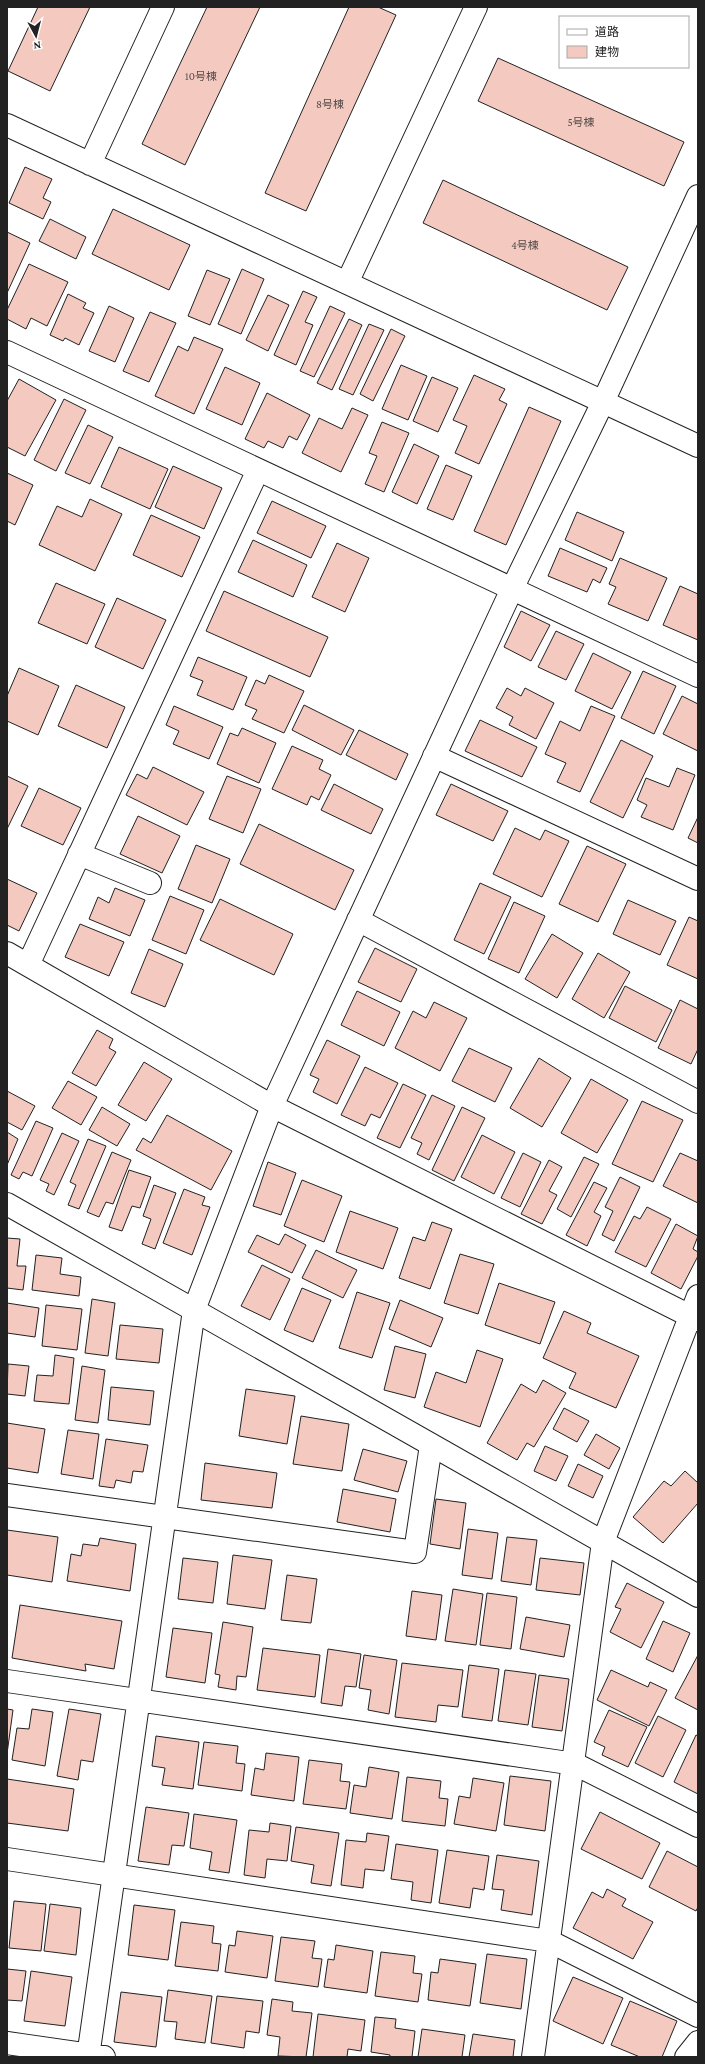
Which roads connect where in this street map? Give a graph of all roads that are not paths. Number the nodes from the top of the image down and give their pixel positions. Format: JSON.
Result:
{"nodes":[{"id":1,"x":163,"y":7,"type":"edge"},
{"id":2,"x":476,"y":7,"type":"edge"},
{"id":3,"x":7,"y":125,"type":"edge"},
{"id":4,"x":90,"y":164,"type":"junction"},
{"id":5,"x":695,"y":209,"type":"edge"},
{"id":6,"x":347,"y":283,"type":"junction"},
{"id":7,"x":7,"y":352,"type":"edge"},
{"id":8,"x":603,"y":402,"type":"junction"},
{"id":9,"x":698,"y":446,"type":"edge"},
{"id":10,"x":258,"y":470,"type":"junction"},
{"id":11,"x":512,"y":588,"type":"junction"},
{"id":12,"x":698,"y":676,"type":"edge"},
{"id":13,"x":434,"y":756,"type":"junction"},
{"id":14,"x":80,"y":854,"type":"junction"},
{"id":15,"x":698,"y":879,"type":"edge"},
{"id":16,"x":150,"y":883,"type":"dead end"},
{"id":17,"x":358,"y":920,"type":"junction"},
{"id":18,"x":7,"y":953,"type":"edge"},
{"id":19,"x":28,"y":965,"type":"junction"},
{"id":20,"x":698,"y":1102,"type":"edge"},
{"id":21,"x":272,"y":1106,"type":"junction"},
{"id":22,"x":7,"y":1204,"type":"edge"},
{"id":23,"x":698,"y":1296,"type":"edge"},
{"id":24,"x":194,"y":1310,"type":"junction"},
{"id":25,"x":694,"y":1318,"type":"edge"},
{"id":26,"x":431,"y":1445,"type":"junction"},
{"id":27,"x":7,"y":1495,"type":"edge"},
{"id":28,"x":164,"y":1518,"type":"junction"},
{"id":29,"x":603,"y":1542,"type":"junction"},
{"id":30,"x":698,"y":1596,"type":"edge"},
{"id":31,"x":7,"y":1682,"type":"edge"},
{"id":32,"x":138,"y":1702,"type":"junction"},
{"id":33,"x":574,"y":1764,"type":"junction"},
{"id":34,"x":698,"y":1826,"type":"edge"},
{"id":35,"x":7,"y":1859,"type":"edge"},
{"id":36,"x":114,"y":1874,"type":"junction"},
{"id":37,"x":549,"y":1941,"type":"junction"},
{"id":38,"x":698,"y":2016,"type":"edge"},
{"id":39,"x":698,"y":2042,"type":"edge"},
{"id":40,"x":7,"y":2043,"type":"edge"},
{"id":41,"x":93,"y":2056,"type":"edge"},
{"id":42,"x":533,"y":2057,"type":"edge"},
{"id":43,"x":686,"y":2057,"type":"edge"}],
"edges":[{"from":1,"to":4,"type":"street"},
{"from":2,"to":6,"type":"street"},
{"from":3,"to":4,"type":"street"},
{"from":4,"to":6,"type":"street"},
{"from":5,"to":8,"type":"street"},
{"from":6,"to":8,"type":"street"},
{"from":7,"to":10,"type":"street"},
{"from":8,"to":9,"type":"street"},
{"from":8,"to":11,"type":"street"},
{"from":10,"to":11,"type":"street"},
{"from":10,"to":14,"type":"street"},
{"from":11,"to":12,"type":"street"},
{"from":11,"to":13,"type":"street"},
{"from":13,"to":15,"type":"street"},
{"from":13,"to":17,"type":"street"},
{"from":14,"to":16,"type":"street"},
{"from":14,"to":19,"type":"street"},
{"from":17,"to":20,"type":"street"},
{"from":17,"to":21,"type":"street"},
{"from":18,"to":19,"type":"street"},
{"from":19,"to":21,"type":"street"},
{"from":21,"to":24,"type":"street"},
{"from":21,"to":25,"type":"street"},
{"from":22,"to":24,"type":"street"},
{"from":23,"to":25,"type":"street"},
{"from":24,"to":26,"type":"street"},
{"from":24,"to":28,"type":"street"},
{"from":25,"to":29,"type":"street"},
{"from":26,"to":28,"type":"street"},
{"from":26,"to":29,"type":"street"},
{"from":27,"to":28,"type":"street"},
{"from":28,"to":32,"type":"street"},
{"from":29,"to":30,"type":"street"},
{"from":29,"to":33,"type":"street"},
{"from":31,"to":32,"type":"street"},
{"from":32,"to":33,"type":"street"},
{"from":32,"to":36,"type":"street"},
{"from":33,"to":34,"type":"street"},
{"from":33,"to":37,"type":"street"},
{"from":35,"to":36,"type":"street"},
{"from":36,"to":37,"type":"street"},
{"from":36,"to":41,"type":"street"},
{"from":37,"to":38,"type":"street"},
{"from":37,"to":42,"type":"street"},
{"from":39,"to":43,"type":"street"},
{"from":40,"to":41,"type":"street"}]}
